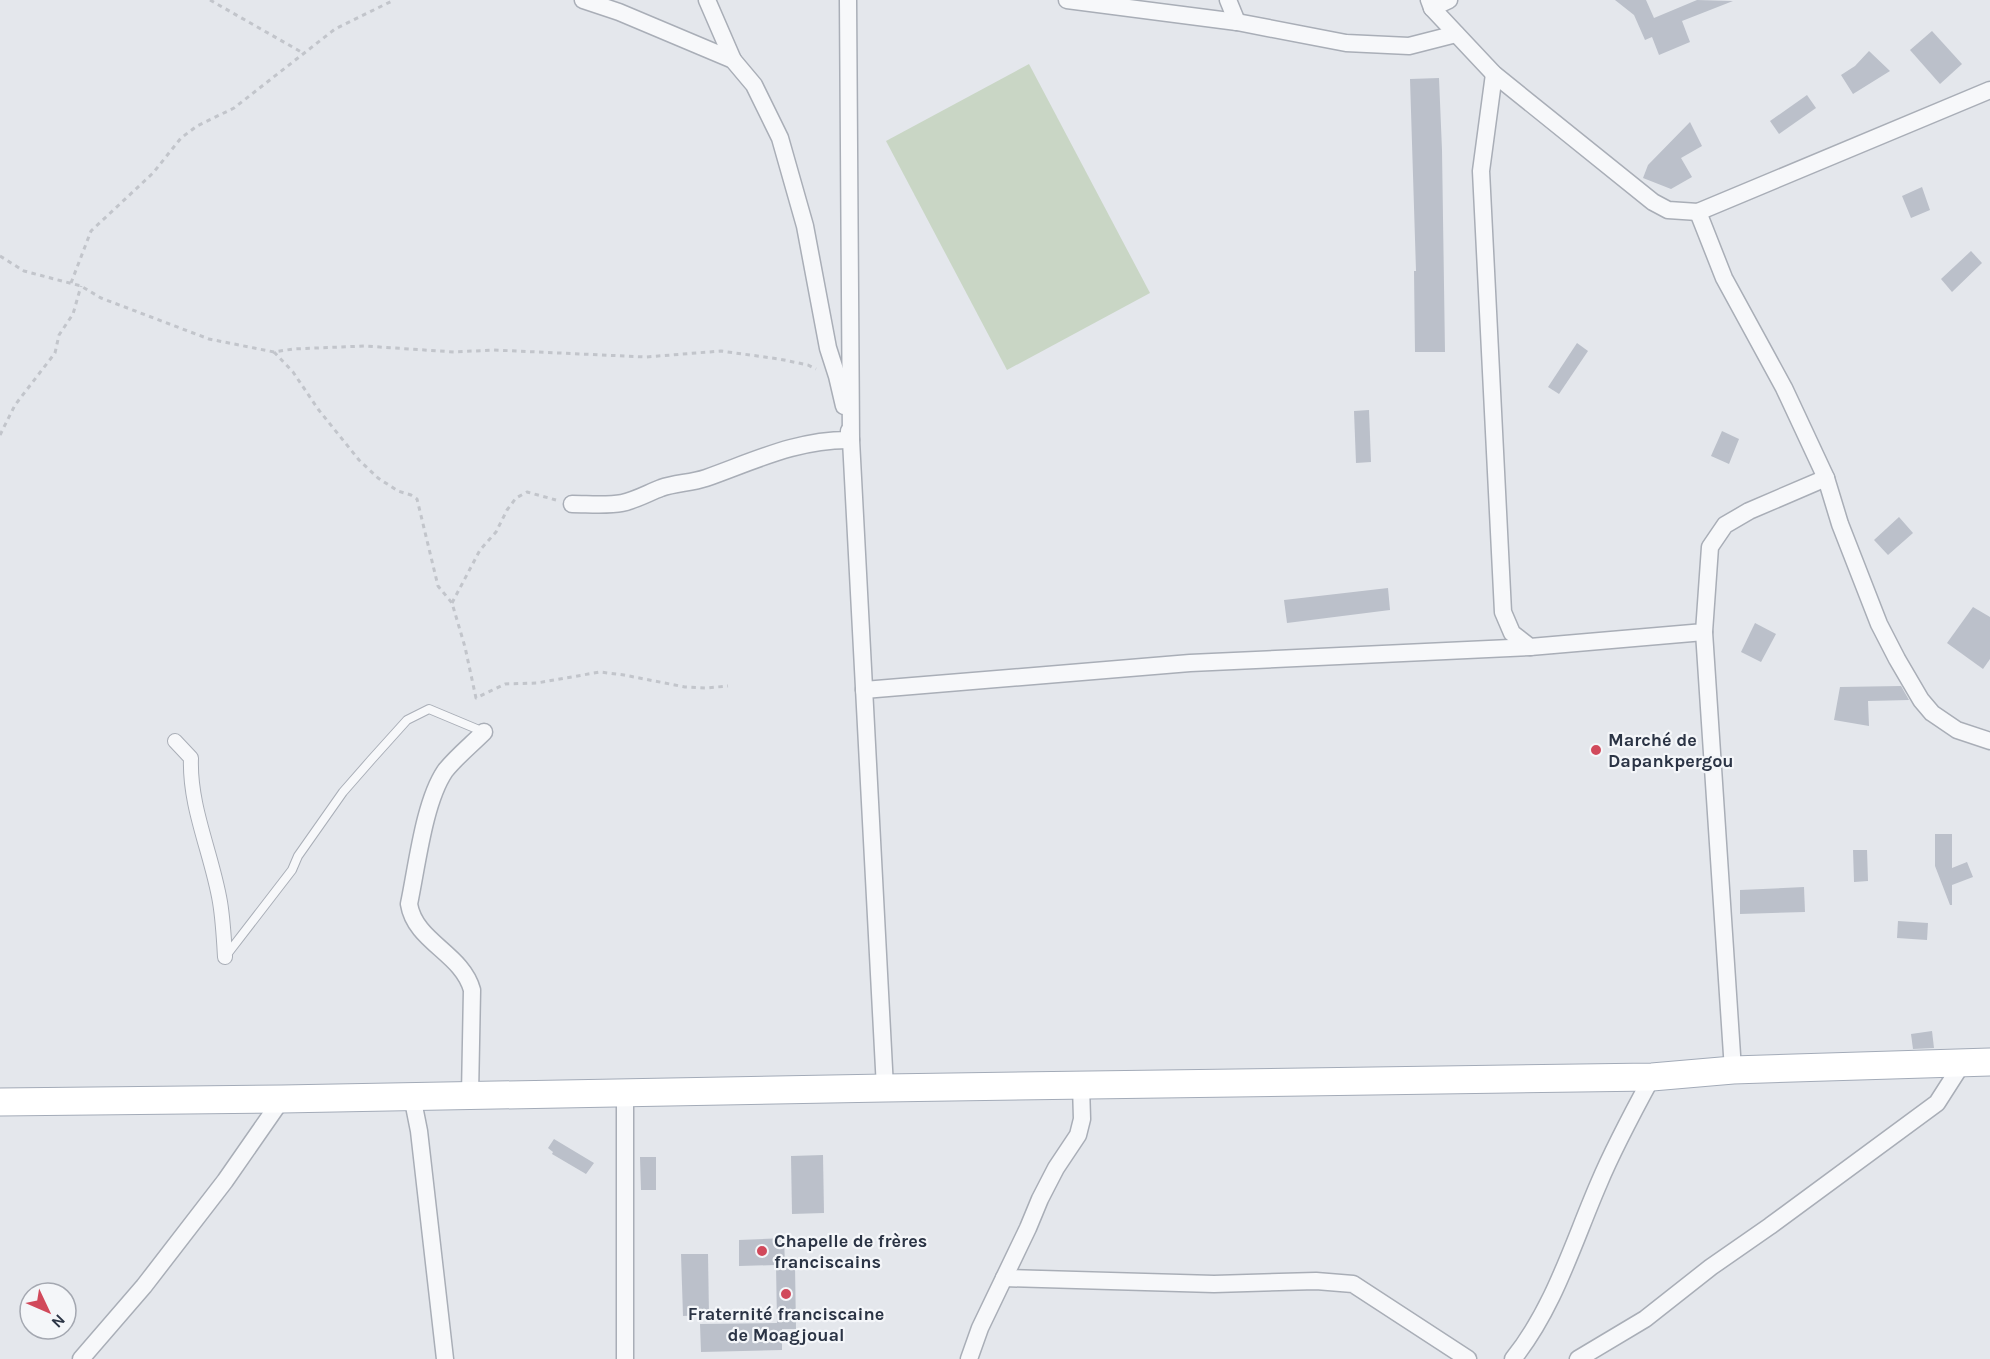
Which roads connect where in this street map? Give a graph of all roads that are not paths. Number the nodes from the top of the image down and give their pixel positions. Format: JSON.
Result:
{"nodes":[{"id":1,"x":583,"y":0,"type":"edge"},
{"id":2,"x":707,"y":0,"type":"edge"},
{"id":3,"x":848,"y":0,"type":"edge"},
{"id":4,"x":1067,"y":0,"type":"edge"},
{"id":5,"x":1228,"y":0,"type":"edge"},
{"id":6,"x":1449,"y":0,"type":"edge"},
{"id":7,"x":1431,"y":4,"type":"edge"},
{"id":8,"x":1237,"y":22,"type":"junction"},
{"id":9,"x":1456,"y":34,"type":"junction"},
{"id":10,"x":732,"y":60,"type":"junction"},
{"id":11,"x":1494,"y":74,"type":"junction"},
{"id":12,"x":1990,"y":90,"type":"edge"},
{"id":13,"x":1698,"y":212,"type":"junction"},
{"id":14,"x":851,"y":440,"type":"junction"},
{"id":15,"x":1826,"y":478,"type":"junction"},
{"id":16,"x":572,"y":504,"type":"road end"},
{"id":17,"x":1704,"y":632,"type":"junction"},
{"id":18,"x":1530,"y":647,"type":"junction"},
{"id":19,"x":864,"y":690,"type":"junction"},
{"id":20,"x":484,"y":732,"type":"joint"},
{"id":21,"x":176,"y":741,"type":"dead end"},
{"id":22,"x":1990,"y":741,"type":"edge"},
{"id":23,"x":225,"y":957,"type":"joint"},
{"id":24,"x":1990,"y":1062,"type":"edge"},
{"id":25,"x":1962,"y":1064,"type":"junction"},
{"id":26,"x":1733,"y":1070,"type":"junction"},
{"id":27,"x":1652,"y":1077,"type":"junction"},
{"id":28,"x":1082,"y":1085,"type":"junction"},
{"id":29,"x":885,"y":1088,"type":"junction"},
{"id":30,"x":625,"y":1092,"type":"junction"},
{"id":31,"x":470,"y":1095,"type":"junction"},
{"id":32,"x":412,"y":1096,"type":"junction"},
{"id":33,"x":282,"y":1099,"type":"junction"},
{"id":34,"x":0,"y":1102,"type":"edge"},
{"id":35,"x":1004,"y":1278,"type":"junction"},
{"id":36,"x":81,"y":1359,"type":"edge"},
{"id":37,"x":445,"y":1359,"type":"edge"},
{"id":38,"x":624,"y":1359,"type":"edge"},
{"id":39,"x":969,"y":1359,"type":"edge"},
{"id":40,"x":1468,"y":1359,"type":"edge"},
{"id":41,"x":1513,"y":1359,"type":"edge"},
{"id":42,"x":1578,"y":1359,"type":"edge"}],
"edges":[{"from":1,"to":10,"type":"street"},
{"from":2,"to":10,"type":"street"},
{"from":3,"to":14,"type":"street"},
{"from":4,"to":8,"type":"street"},
{"from":5,"to":8,"type":"street"},
{"from":6,"to":7,"type":"street"},
{"from":7,"to":9,"type":"street"},
{"from":8,"to":9,"type":"street"},
{"from":9,"to":11,"type":"street"},
{"from":10,"to":14,"type":"street"},
{"from":11,"to":13,"type":"street"},
{"from":11,"to":18,"type":"street"},
{"from":12,"to":13,"type":"street"},
{"from":13,"to":15,"type":"street"},
{"from":14,"to":16,"type":"street"},
{"from":14,"to":19,"type":"street"},
{"from":15,"to":17,"type":"street"},
{"from":15,"to":22,"type":"street"},
{"from":17,"to":18,"type":"street"},
{"from":17,"to":26,"type":"street"},
{"from":18,"to":19,"type":"street"},
{"from":19,"to":29,"type":"street"},
{"from":20,"to":23,"type":"lane"},
{"from":20,"to":31,"type":"street"},
{"from":21,"to":23,"type":"street"},
{"from":24,"to":25,"type":"main road"},
{"from":25,"to":26,"type":"main road"},
{"from":25,"to":42,"type":"street"},
{"from":26,"to":27,"type":"main road"},
{"from":27,"to":28,"type":"main road"},
{"from":27,"to":41,"type":"street"},
{"from":28,"to":29,"type":"main road"},
{"from":28,"to":35,"type":"street"},
{"from":29,"to":30,"type":"main road"},
{"from":30,"to":31,"type":"main road"},
{"from":30,"to":38,"type":"street"},
{"from":31,"to":32,"type":"main road"},
{"from":32,"to":33,"type":"main road"},
{"from":32,"to":37,"type":"street"},
{"from":33,"to":34,"type":"main road"},
{"from":33,"to":36,"type":"street"},
{"from":35,"to":39,"type":"street"},
{"from":35,"to":40,"type":"street"}]}
